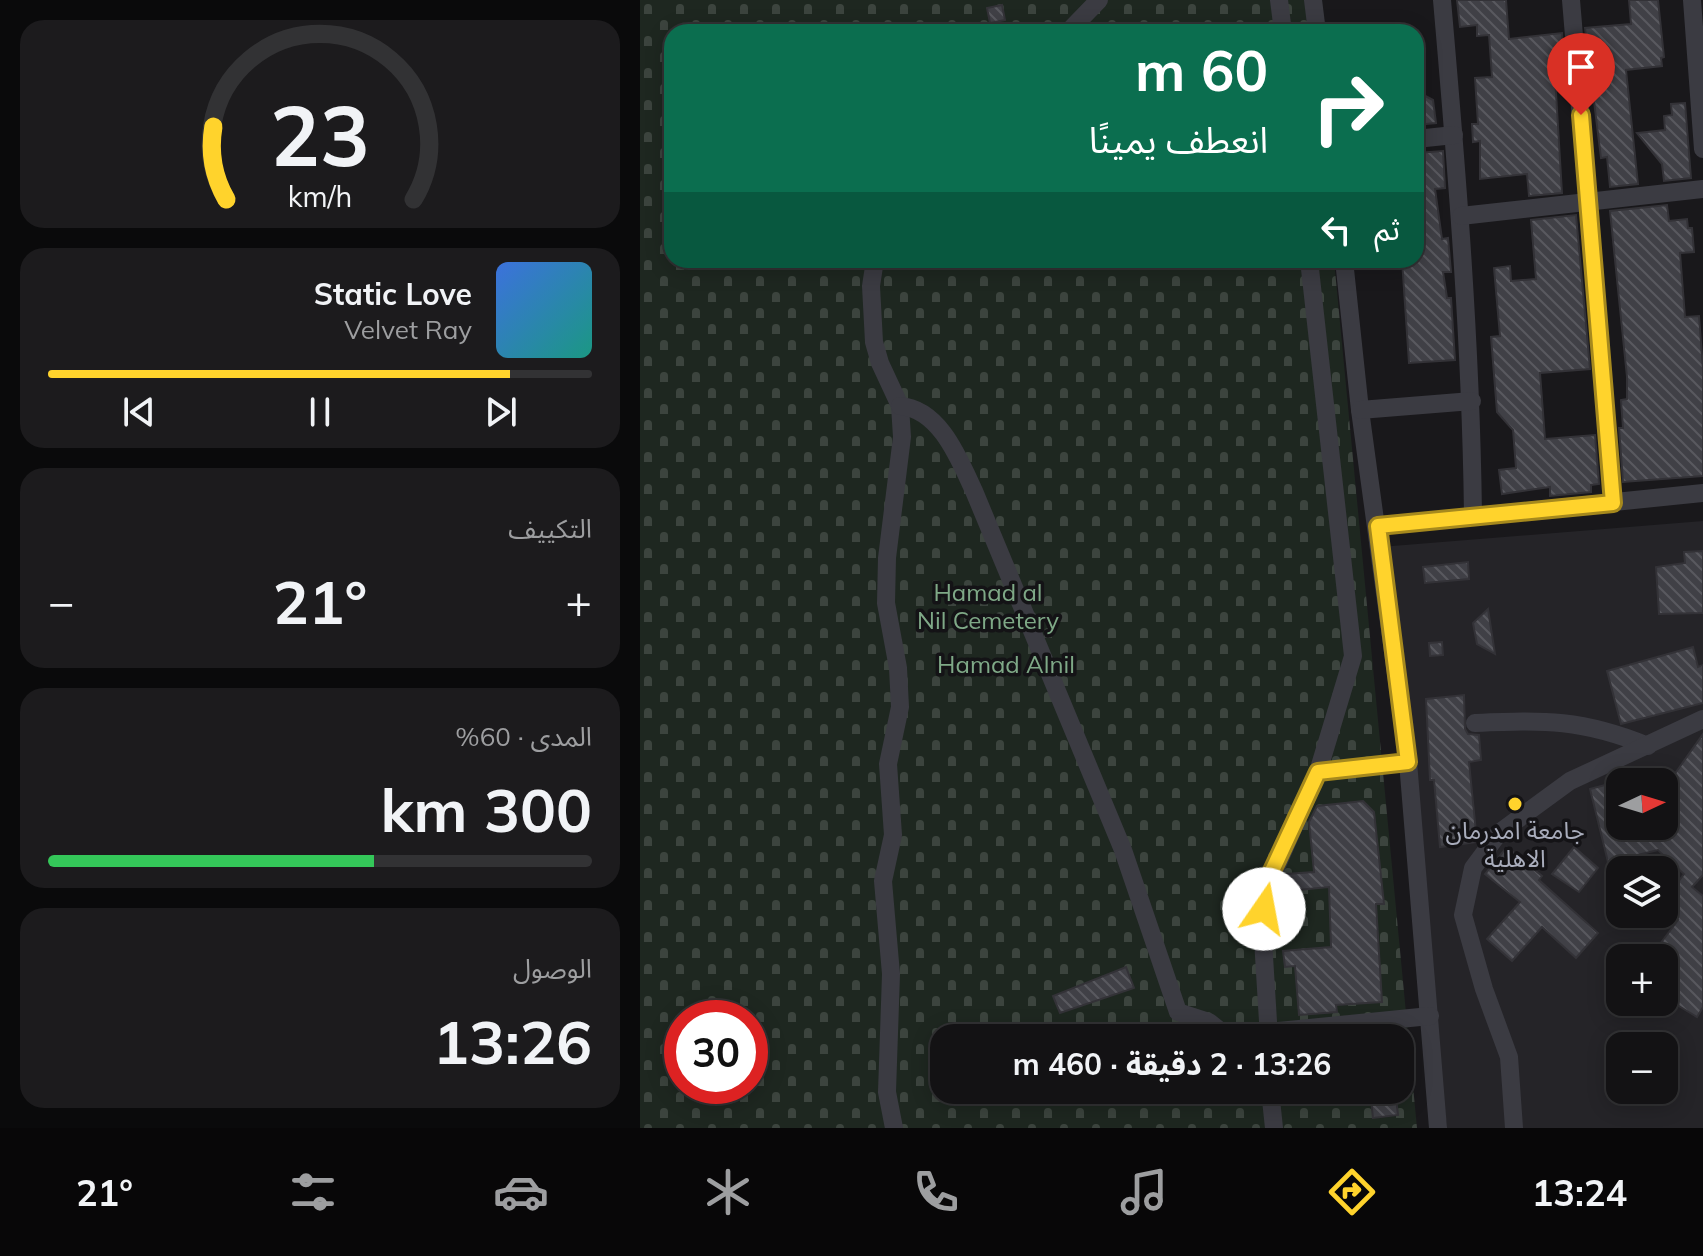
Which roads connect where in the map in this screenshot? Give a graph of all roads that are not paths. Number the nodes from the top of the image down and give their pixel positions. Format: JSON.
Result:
{"nodes":[{"id":1,"x":1099,"y":0,"type":"edge"},
{"id":2,"x":1279,"y":0,"type":"edge"},
{"id":3,"x":1313,"y":0,"type":"edge"},
{"id":4,"x":1442,"y":0,"type":"edge"},
{"id":5,"x":1571,"y":0,"type":"edge"},
{"id":6,"x":1692,"y":0,"type":"edge"},
{"id":7,"x":1076,"y":24,"type":"edge"},
{"id":8,"x":1282,"y":24,"type":"edge"},
{"id":9,"x":1316,"y":24,"type":"edge"},
{"id":10,"x":1454,"y":135,"type":"junction"},
{"id":11,"x":1424,"y":138,"type":"edge"},
{"id":12,"x":1703,"y":149,"type":"edge"},
{"id":13,"x":1703,"y":189,"type":"edge"},
{"id":14,"x":1588,"y":202,"type":"junction"},
{"id":15,"x":1461,"y":216,"type":"junction"},
{"id":16,"x":874,"y":268,"type":"edge"},
{"id":17,"x":1310,"y":268,"type":"edge"},
{"id":18,"x":1345,"y":268,"type":"edge"},
{"id":19,"x":1472,"y":401,"type":"junction"},
{"id":20,"x":900,"y":406,"type":"junction"},
{"id":21,"x":1360,"y":410,"type":"junction"},
{"id":22,"x":1703,"y":493,"type":"edge"},
{"id":23,"x":1613,"y":503,"type":"junction"},
{"id":24,"x":1473,"y":516,"type":"junction"},
{"id":25,"x":1378,"y":526,"type":"junction"},
{"id":26,"x":1703,"y":719,"type":"edge"},
{"id":27,"x":1475,"y":723,"type":"dead end"},
{"id":28,"x":1648,"y":746,"type":"junction"},
{"id":29,"x":1408,"y":762,"type":"junction"},
{"id":30,"x":1318,"y":772,"type":"junction"},
{"id":31,"x":1430,"y":1016,"type":"junction"},
{"id":32,"x":1212,"y":1024,"type":"edge"},
{"id":33,"x":1268,"y":1024,"type":"edge"},
{"id":34,"x":1362,"y":1024,"type":"edge"},
{"id":35,"x":1271,"y":1104,"type":"edge"},
{"id":36,"x":894,"y":1128,"type":"edge"},
{"id":37,"x":1274,"y":1128,"type":"edge"},
{"id":38,"x":1438,"y":1128,"type":"edge"},
{"id":39,"x":1514,"y":1128,"type":"edge"}],
"edges":[{"from":1,"to":7,"type":"street"},
{"from":2,"to":8,"type":"street"},
{"from":3,"to":9,"type":"street"},
{"from":4,"to":10,"type":"street"},
{"from":5,"to":14,"type":"street"},
{"from":6,"to":12,"type":"street"},
{"from":10,"to":11,"type":"street"},
{"from":10,"to":15,"type":"street"},
{"from":13,"to":14,"type":"street"},
{"from":14,"to":15,"type":"street"},
{"from":14,"to":23,"type":"street"},
{"from":15,"to":19,"type":"street"},
{"from":16,"to":20,"type":"street"},
{"from":17,"to":30,"type":"street"},
{"from":18,"to":21,"type":"street"},
{"from":19,"to":21,"type":"street"},
{"from":19,"to":24,"type":"street"},
{"from":20,"to":32,"type":"street"},
{"from":20,"to":36,"type":"street"},
{"from":21,"to":25,"type":"street"},
{"from":22,"to":23,"type":"street"},
{"from":23,"to":24,"type":"street"},
{"from":24,"to":25,"type":"street"},
{"from":25,"to":29,"type":"street"},
{"from":26,"to":28,"type":"street"},
{"from":27,"to":28,"type":"street"},
{"from":28,"to":39,"type":"street"},
{"from":29,"to":30,"type":"street"},
{"from":29,"to":31,"type":"street"},
{"from":30,"to":33,"type":"street"},
{"from":31,"to":34,"type":"street"},
{"from":31,"to":38,"type":"street"},
{"from":35,"to":37,"type":"street"}]}
